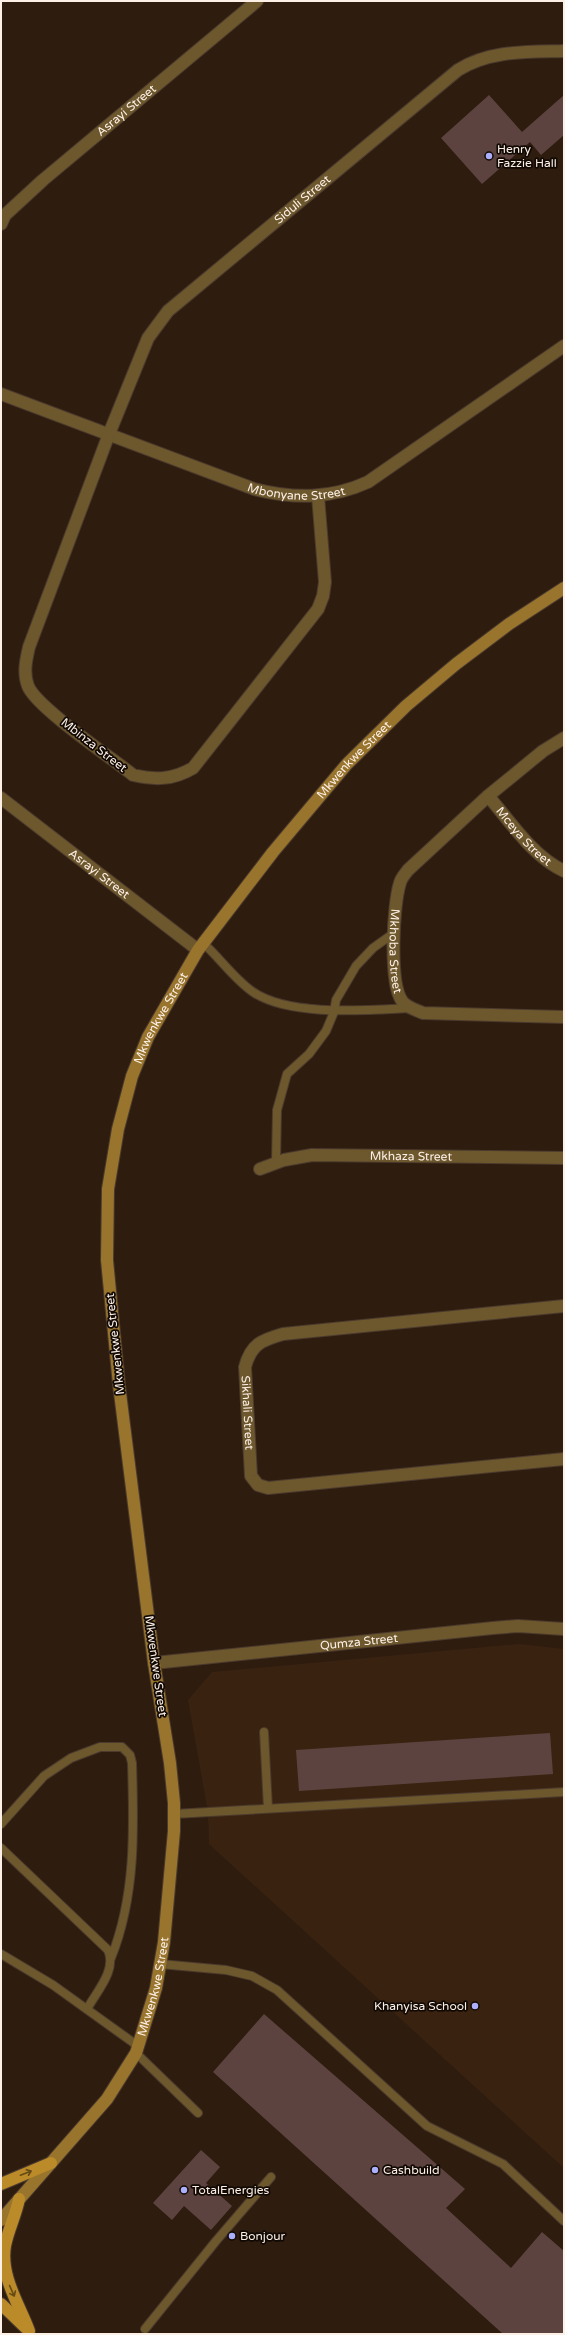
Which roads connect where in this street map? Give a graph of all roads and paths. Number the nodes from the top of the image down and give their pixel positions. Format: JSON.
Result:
{"nodes":[{"id":1,"x":257,"y":1,"type":"edge"},
{"id":2,"x":564,"y":50,"type":"edge"},
{"id":3,"x":2,"y":217,"type":"edge"},
{"id":4,"x":564,"y":346,"type":"edge"},
{"id":5,"x":1,"y":394,"type":"edge"},
{"id":6,"x":109,"y":434,"type":"junction"},
{"id":7,"x":318,"y":496,"type":"junction"},
{"id":8,"x":564,"y":588,"type":"edge"},
{"id":9,"x":564,"y":738,"type":"edge"},
{"id":10,"x":488,"y":796,"type":"junction"},
{"id":11,"x":1,"y":798,"type":"edge"},
{"id":12,"x":564,"y":871,"type":"edge"},
{"id":13,"x":394,"y":932,"type":"junction"},
{"id":14,"x":200,"y":946,"type":"junction"},
{"id":15,"x":411,"y":1008,"type":"junction"},
{"id":16,"x":334,"y":1012,"type":"junction"},
{"id":17,"x":564,"y":1017,"type":"edge"},
{"id":18,"x":564,"y":1158,"type":"edge"},
{"id":19,"x":276,"y":1163,"type":"junction"},
{"id":20,"x":260,"y":1170,"type":"dead end"},
{"id":21,"x":564,"y":1306,"type":"edge"},
{"id":22,"x":564,"y":1459,"type":"edge"},
{"id":23,"x":564,"y":1629,"type":"edge"},
{"id":24,"x":154,"y":1663,"type":"junction"},
{"id":25,"x":264,"y":1732,"type":"dead end"},
{"id":26,"x":564,"y":1792,"type":"edge"},
{"id":27,"x":268,"y":1808,"type":"junction"},
{"id":28,"x":174,"y":1814,"type":"junction"},
{"id":29,"x":1,"y":1824,"type":"edge"},
{"id":30,"x":1,"y":1848,"type":"edge"},
{"id":31,"x":1,"y":1955,"type":"edge"},
{"id":32,"x":112,"y":1958,"type":"junction"},
{"id":33,"x":160,"y":1964,"type":"junction"},
{"id":34,"x":87,"y":2009,"type":"junction"},
{"id":35,"x":137,"y":2050,"type":"junction"},
{"id":36,"x":198,"y":2113,"type":"dead end"},
{"id":37,"x":51,"y":2163,"type":"junction"},
{"id":38,"x":271,"y":2177,"type":"dead end"},
{"id":39,"x":1,"y":2184,"type":"edge"},
{"id":40,"x":19,"y":2199,"type":"junction"},
{"id":41,"x":1,"y":2220,"type":"edge"},
{"id":42,"x":564,"y":2221,"type":"edge"},
{"id":43,"x":1,"y":2304,"type":"edge"},
{"id":44,"x":145,"y":2329,"type":"dead end"},
{"id":45,"x":31,"y":2332,"type":"edge"}],
"edges":[{"from":1,"to":3,"type":"street","name":"Asrayi Street"},
{"from":2,"to":6,"type":"street","name":"Siduli Street"},
{"from":4,"to":7,"type":"street","name":"Mbonyane Street"},
{"from":5,"to":6,"type":"street","name":"Mbonyane Street"},
{"from":6,"to":7,"type":"street","name":"Mbonyane Street"},
{"from":6,"to":7,"type":"street","name":"Mbinza Street"},
{"from":8,"to":14,"type":"street","name":"Mkwenkwe Street"},
{"from":9,"to":10,"type":"street","name":"Mkhoba Street"},
{"from":10,"to":12,"type":"street","name":"Mceya Street"},
{"from":10,"to":13,"type":"street","name":"Mkhoba Street"},
{"from":11,"to":14,"type":"street","name":"Asrayi Street"},
{"from":13,"to":15,"type":"street","name":"Mkhoba Street"},
{"from":13,"to":16,"type":"lane"},
{"from":14,"to":16,"type":"lane"},
{"from":14,"to":24,"type":"street","name":"Mkwenkwe Street"},
{"from":15,"to":16,"type":"lane"},
{"from":15,"to":17,"type":"street","name":"Mkhoba Street"},
{"from":16,"to":19,"type":"lane"},
{"from":18,"to":19,"type":"street","name":"Mkhaza Street"},
{"from":19,"to":20,"type":"street","name":"Mkhaza Street"},
{"from":21,"to":22,"type":"street","name":"Sikhali Street"},
{"from":23,"to":24,"type":"street","name":"Qumza Street"},
{"from":24,"to":28,"type":"street","name":"Mkwenkwe Street"},
{"from":25,"to":27,"type":"lane"},
{"from":26,"to":27,"type":"lane"},
{"from":27,"to":28,"type":"lane"},
{"from":28,"to":33,"type":"street","name":"Mkwenkwe Street"},
{"from":29,"to":32,"type":"lane"},
{"from":30,"to":32,"type":"lane"},
{"from":31,"to":34,"type":"lane"},
{"from":32,"to":34,"type":"lane"},
{"from":33,"to":35,"type":"street","name":"Mkwenkwe Street"},
{"from":33,"to":42,"type":"lane"},
{"from":34,"to":35,"type":"lane"},
{"from":35,"to":36,"type":"lane"},
{"from":35,"to":37,"type":"street","name":"Mkwenkwe Street"},
{"from":39,"to":37,"type":"main road","one_way":true},
{"from":37,"to":40,"type":"street","name":"Mkwenkwe Street"},
{"from":38,"to":44,"type":"lane"},
{"from":40,"to":41,"type":"street","name":"Mkwenkwe Street"},
{"from":40,"to":45,"type":"main road","one_way":true},
{"from":43,"to":45,"type":"main road"}]}
